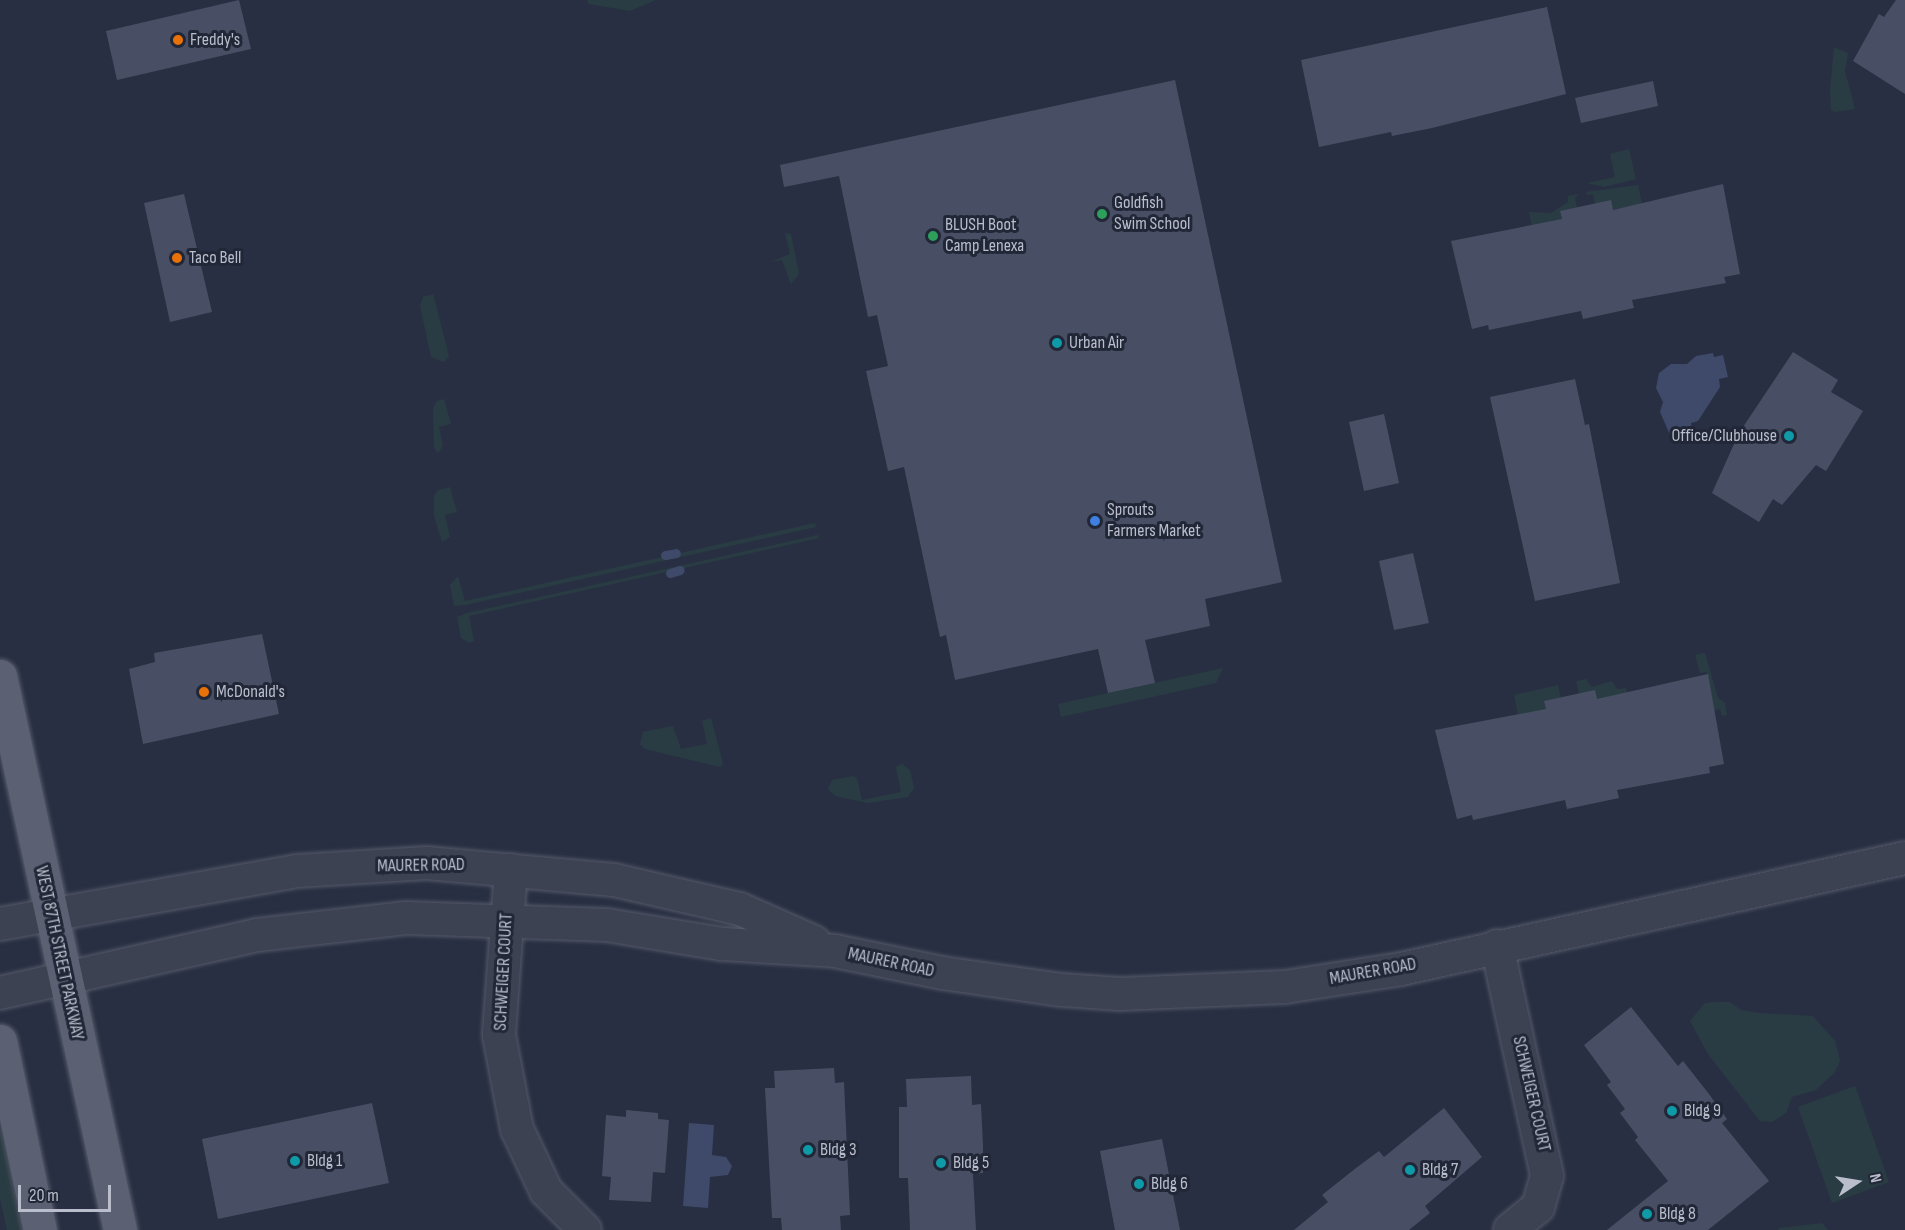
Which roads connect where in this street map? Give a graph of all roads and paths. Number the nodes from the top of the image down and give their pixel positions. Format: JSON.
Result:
{"nodes":[{"id":1,"x":0,"y":676,"type":"edge"},
{"id":2,"x":1905,"y":858,"type":"edge"},
{"id":3,"x":511,"y":870,"type":"junction"},
{"id":4,"x":52,"y":915,"type":"junction"},
{"id":5,"x":506,"y":919,"type":"junction"},
{"id":6,"x":0,"y":924,"type":"edge"},
{"id":7,"x":1497,"y":946,"type":"junction"},
{"id":8,"x":834,"y":951,"type":"junction"},
{"id":9,"x":66,"y":979,"type":"junction"},
{"id":10,"x":0,"y":993,"type":"edge"},
{"id":11,"x":0,"y":1041,"type":"edge"},
{"id":12,"x":40,"y":1230,"type":"edge"},
{"id":13,"x":120,"y":1230,"type":"edge"},
{"id":14,"x":585,"y":1230,"type":"edge"},
{"id":15,"x":1510,"y":1230,"type":"edge"}],
"edges":[{"from":1,"to":4,"type":"main road","name":"WEST 87TH STREET PARKWAY"},
{"from":2,"to":7,"type":"street","name":"MAURER ROAD"},
{"from":3,"to":4,"type":"street","name":"MAURER ROAD"},
{"from":3,"to":5,"type":"street","name":"SCHWEIGER COURT"},
{"from":3,"to":8,"type":"street","name":"MAURER ROAD"},
{"from":4,"to":6,"type":"street","name":"MAURER ROAD"},
{"from":4,"to":9,"type":"main road","name":"WEST 87TH STREET PARKWAY"},
{"from":5,"to":8,"type":"street","name":"MAURER ROAD"},
{"from":5,"to":9,"type":"street","name":"MAURER ROAD"},
{"from":5,"to":14,"type":"street","name":"SCHWEIGER COURT"},
{"from":7,"to":8,"type":"street","name":"MAURER ROAD"},
{"from":7,"to":15,"type":"street","name":"SCHWEIGER COURT"},
{"from":9,"to":10,"type":"street","name":"MAURER ROAD"},
{"from":9,"to":13,"type":"main road","name":"WEST 87TH STREET PARKWAY"},
{"from":11,"to":12,"type":"main road"}]}
